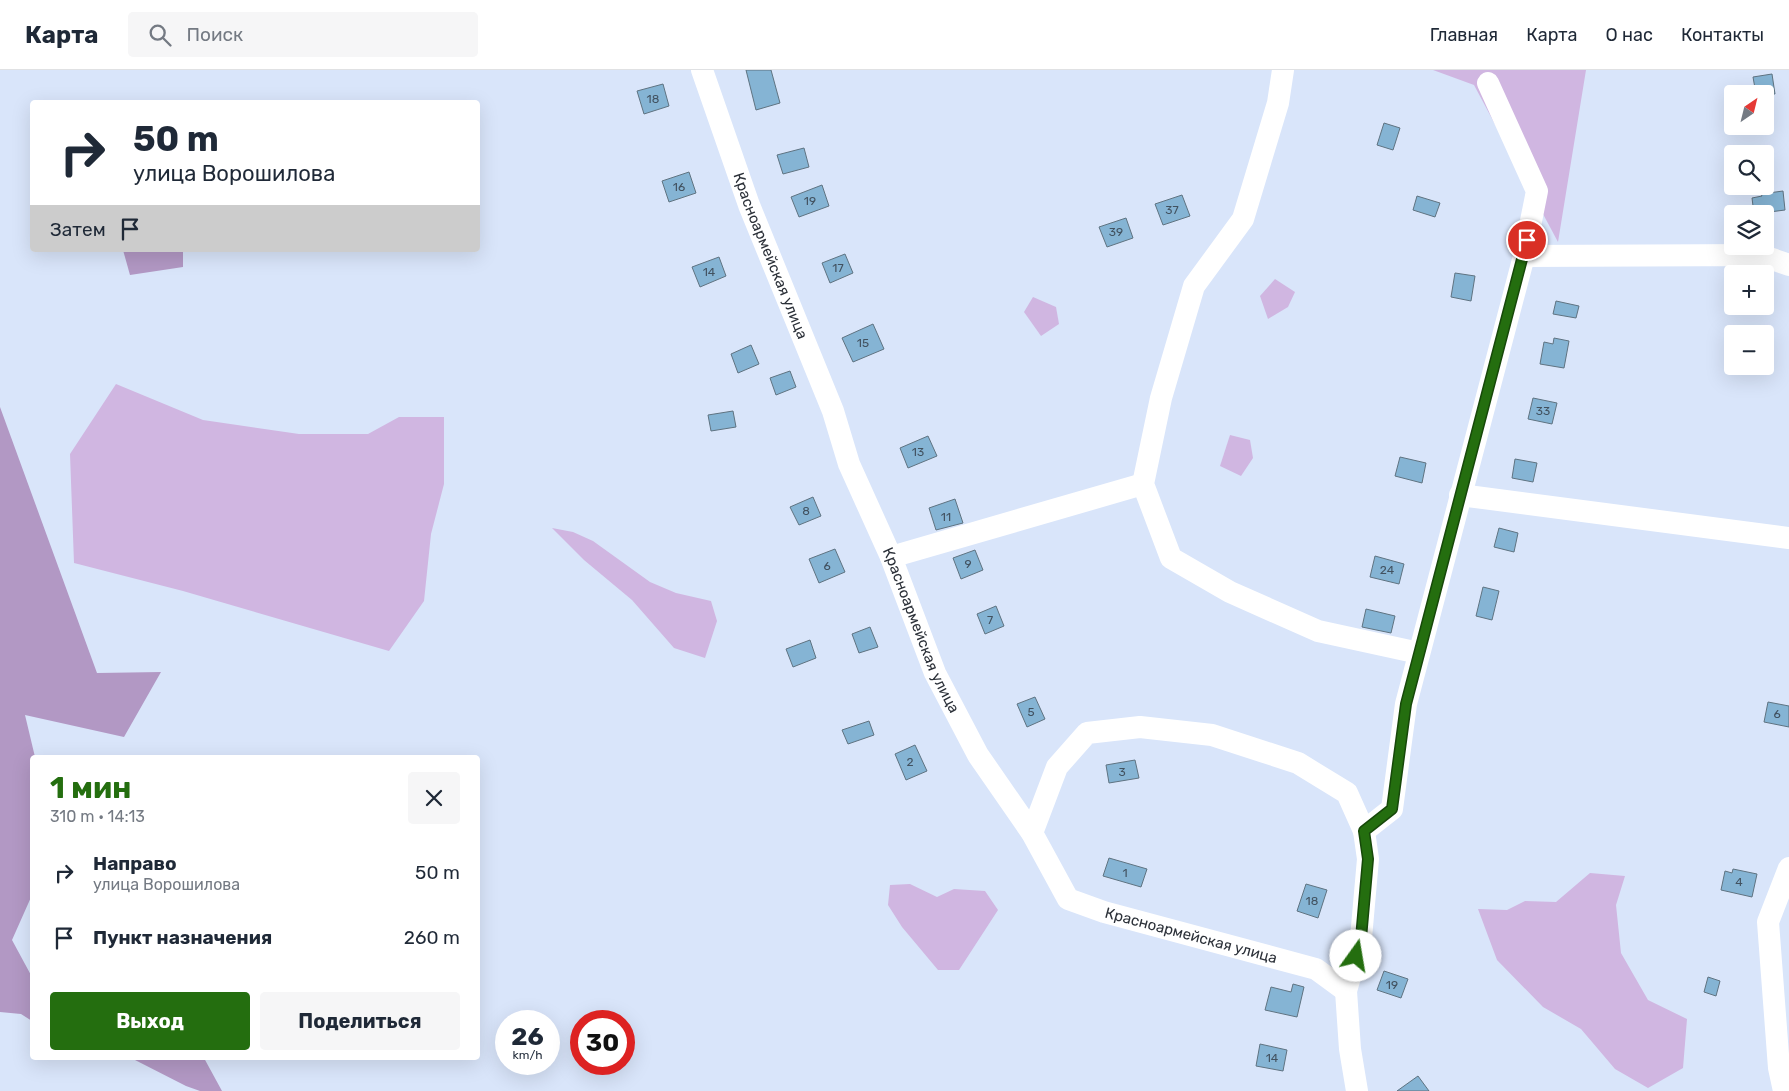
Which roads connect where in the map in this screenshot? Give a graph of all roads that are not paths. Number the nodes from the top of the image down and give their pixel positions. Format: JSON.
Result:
{"nodes":[{"id":1,"x":702,"y":70,"type":"edge"},
{"id":2,"x":1283,"y":70,"type":"edge"},
{"id":3,"x":1488,"y":83,"type":"dead end"},
{"id":4,"x":1524,"y":256,"type":"junction"},
{"id":5,"x":1789,"y":265,"type":"edge"},
{"id":6,"x":1143,"y":484,"type":"junction"},
{"id":7,"x":1460,"y":495,"type":"junction"},
{"id":8,"x":1789,"y":538,"type":"edge"},
{"id":9,"x":891,"y":557,"type":"junction"},
{"id":10,"x":1419,"y":653,"type":"junction"},
{"id":11,"x":1364,"y":831,"type":"junction"},
{"id":12,"x":1032,"y":833,"type":"junction"},
{"id":13,"x":1789,"y":868,"type":"edge"},
{"id":14,"x":1346,"y":991,"type":"junction"},
{"id":15,"x":1358,"y":1091,"type":"edge"},
{"id":16,"x":1784,"y":1091,"type":"edge"}],
"edges":[{"from":1,"to":9,"type":"street","name":"Красноармейская улица"},
{"from":2,"to":6,"type":"street"},
{"from":3,"to":4,"type":"street"},
{"from":4,"to":5,"type":"street"},
{"from":4,"to":7,"type":"street"},
{"from":6,"to":9,"type":"street"},
{"from":6,"to":10,"type":"street"},
{"from":7,"to":8,"type":"street"},
{"from":7,"to":10,"type":"street"},
{"from":9,"to":12,"type":"street","name":"Красноармейская улица"},
{"from":10,"to":11,"type":"street"},
{"from":11,"to":12,"type":"street"},
{"from":11,"to":14,"type":"street"},
{"from":12,"to":14,"type":"street","name":"Красноармейская улица"},
{"from":13,"to":16,"type":"street"},
{"from":14,"to":15,"type":"street"}]}
